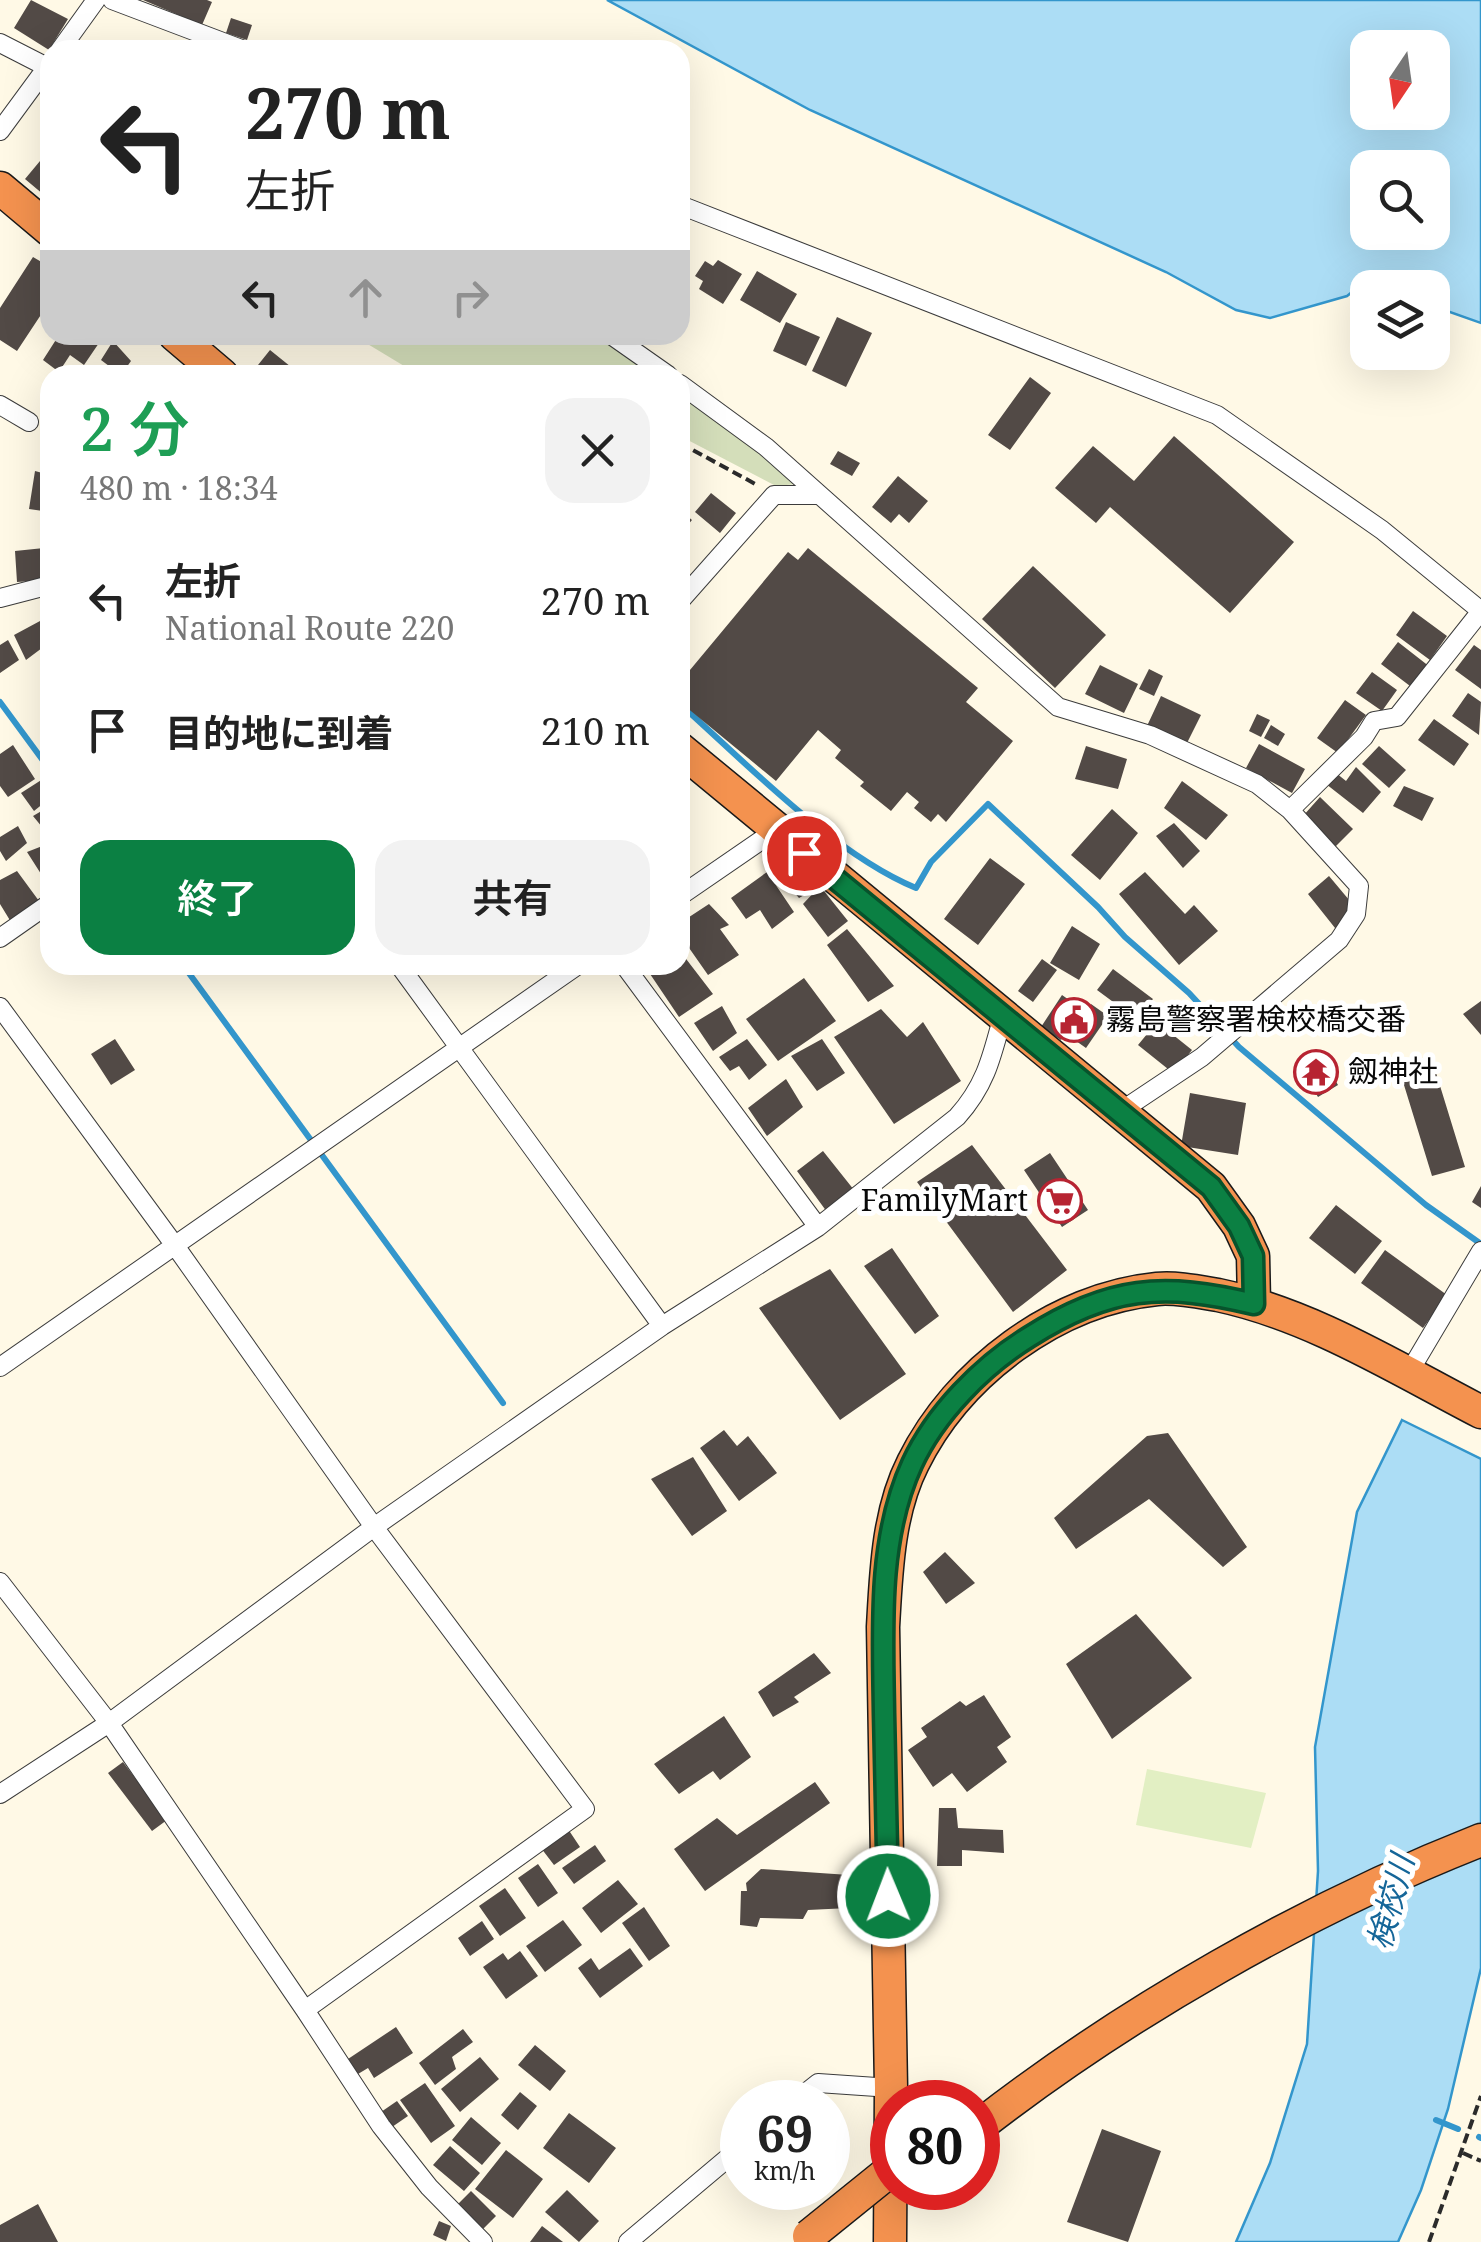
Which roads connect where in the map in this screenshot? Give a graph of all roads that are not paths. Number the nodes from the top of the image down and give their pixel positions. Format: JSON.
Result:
{"nodes":[{"id":1,"x":96,"y":0,"type":"edge"},
{"id":2,"x":112,"y":0,"type":"edge"},
{"id":3,"x":67,"y":40,"type":"edge"},
{"id":4,"x":218,"y":40,"type":"edge"},
{"id":5,"x":0,"y":43,"type":"edge"},
{"id":6,"x":40,"y":62,"type":"edge"},
{"id":7,"x":40,"y":78,"type":"edge"},
{"id":8,"x":0,"y":131,"type":"edge"},
{"id":9,"x":0,"y":188,"type":"edge"},
{"id":10,"x":690,"y":209,"type":"edge"},
{"id":11,"x":40,"y":222,"type":"edge"},
{"id":12,"x":187,"y":345,"type":"edge"},
{"id":13,"x":625,"y":345,"type":"edge"},
{"id":14,"x":210,"y":365,"type":"edge"},
{"id":15,"x":654,"y":365,"type":"edge"},
{"id":16,"x":690,"y":391,"type":"edge"},
{"id":17,"x":0,"y":405,"type":"edge"},
{"id":18,"x":29,"y":422,"type":"dead end"},
{"id":19,"x":820,"y":495,"type":"junction"},
{"id":20,"x":40,"y":588,"type":"edge"},
{"id":21,"x":690,"y":590,"type":"edge"},
{"id":22,"x":0,"y":598,"type":"edge"},
{"id":23,"x":1481,"y":611,"type":"edge"},
{"id":24,"x":690,"y":757,"type":"edge"},
{"id":25,"x":1290,"y":810,"type":"junction"},
{"id":26,"x":776,"y":830,"type":"junction"},
{"id":27,"x":690,"y":889,"type":"edge"},
{"id":28,"x":40,"y":910,"type":"edge"},
{"id":29,"x":0,"y":938,"type":"edge"},
{"id":30,"x":406,"y":975,"type":"edge"},
{"id":31,"x":563,"y":975,"type":"edge"},
{"id":32,"x":631,"y":975,"type":"edge"},
{"id":33,"x":0,"y":1007,"type":"edge"},
{"id":34,"x":1003,"y":1015,"type":"junction"},
{"id":35,"x":459,"y":1046,"type":"junction"},
{"id":36,"x":1121,"y":1111,"type":"junction"},
{"id":37,"x":818,"y":1227,"type":"junction"},
{"id":38,"x":176,"y":1247,"type":"junction"},
{"id":39,"x":1481,"y":1250,"type":"edge"},
{"id":40,"x":1254,"y":1304,"type":"junction"},
{"id":41,"x":662,"y":1326,"type":"junction"},
{"id":42,"x":0,"y":1368,"type":"edge"},
{"id":43,"x":1415,"y":1378,"type":"junction"},
{"id":44,"x":1481,"y":1412,"type":"edge"},
{"id":45,"x":374,"y":1527,"type":"junction"},
{"id":46,"x":0,"y":1582,"type":"edge"},
{"id":47,"x":108,"y":1723,"type":"junction"},
{"id":48,"x":0,"y":1794,"type":"edge"},
{"id":49,"x":1481,"y":1824,"type":"edge"},
{"id":50,"x":1481,"y":1840,"type":"edge"},
{"id":51,"x":1193,"y":1974,"type":"junction"},
{"id":52,"x":306,"y":2010,"type":"junction"},
{"id":53,"x":891,"y":2080,"type":"edge"},
{"id":54,"x":1000,"y":2088,"type":"edge"},
{"id":55,"x":1000,"y":2112,"type":"edge"},
{"id":56,"x":720,"y":2165,"type":"edge"},
{"id":57,"x":870,"y":2188,"type":"edge"},
{"id":58,"x":870,"y":2206,"type":"edge"},
{"id":59,"x":890,"y":2210,"type":"edge"},
{"id":60,"x":814,"y":2240,"type":"edge"},
{"id":61,"x":483,"y":2242,"type":"edge"},
{"id":62,"x":628,"y":2242,"type":"edge"},
{"id":63,"x":890,"y":2242,"type":"edge"}],
"edges":[{"from":1,"to":3,"type":"street"},
{"from":2,"to":4,"type":"street"},
{"from":5,"to":6,"type":"street"},
{"from":7,"to":8,"type":"street"},
{"from":9,"to":11,"type":"highway"},
{"from":10,"to":23,"type":"street"},
{"from":12,"to":14,"type":"highway"},
{"from":13,"to":15,"type":"street"},
{"from":16,"to":19,"type":"street"},
{"from":17,"to":18,"type":"street"},
{"from":19,"to":21,"type":"street"},
{"from":19,"to":25,"type":"street"},
{"from":20,"to":22,"type":"street"},
{"from":23,"to":25,"type":"street"},
{"from":24,"to":26,"type":"highway"},
{"from":25,"to":36,"type":"street"},
{"from":26,"to":27,"type":"street"},
{"from":26,"to":34,"type":"highway"},
{"from":28,"to":29,"type":"street"},
{"from":30,"to":35,"type":"street"},
{"from":31,"to":35,"type":"street"},
{"from":32,"to":37,"type":"street"},
{"from":33,"to":38,"type":"street"},
{"from":34,"to":36,"type":"highway"},
{"from":34,"to":37,"type":"street"},
{"from":35,"to":38,"type":"street"},
{"from":35,"to":41,"type":"street"},
{"from":36,"to":40,"type":"highway"},
{"from":37,"to":41,"type":"street"},
{"from":38,"to":42,"type":"street"},
{"from":38,"to":45,"type":"street"},
{"from":39,"to":43,"type":"street"},
{"from":40,"to":43,"type":"highway"},
{"from":40,"to":53,"type":"highway"},
{"from":41,"to":45,"type":"street"},
{"from":43,"to":44,"type":"highway"},
{"from":45,"to":47,"type":"street"},
{"from":45,"to":52,"type":"street"},
{"from":46,"to":47,"type":"street"},
{"from":47,"to":48,"type":"street"},
{"from":47,"to":52,"type":"street"},
{"from":49,"to":51,"type":"highway"},
{"from":50,"to":51,"type":"highway"},
{"from":51,"to":54,"type":"highway"},
{"from":51,"to":55,"type":"highway"},
{"from":52,"to":61,"type":"street"},
{"from":56,"to":62,"type":"street"},
{"from":57,"to":60,"type":"highway","bridge":true},
{"from":58,"to":60,"type":"highway"},
{"from":59,"to":63,"type":"highway"}]}
